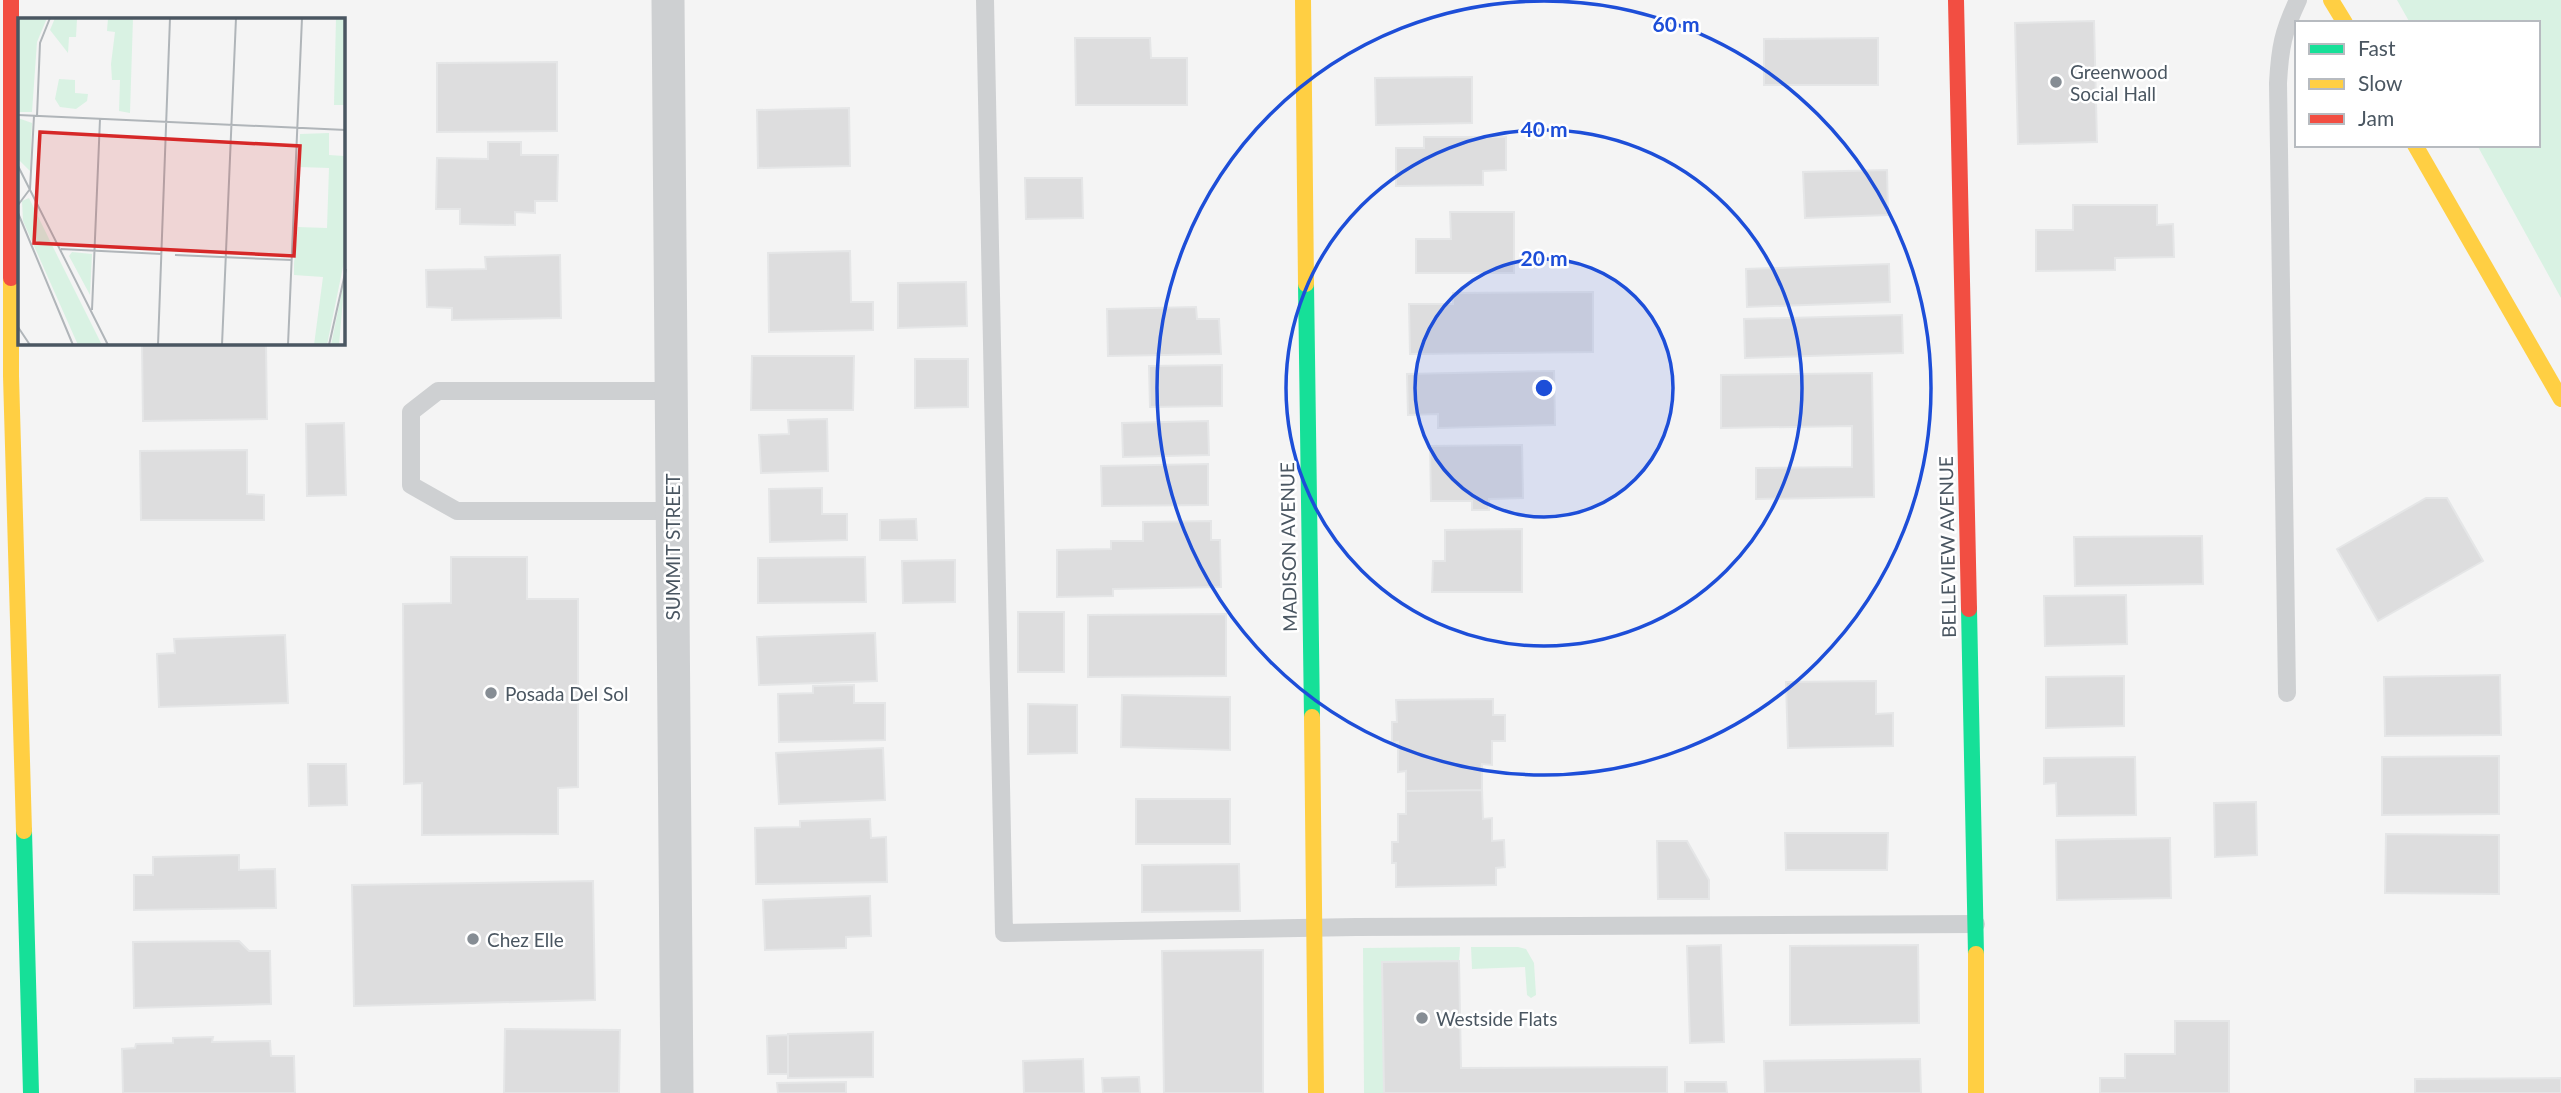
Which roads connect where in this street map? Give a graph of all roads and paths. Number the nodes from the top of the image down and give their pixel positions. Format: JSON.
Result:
{"nodes":[{"id":1,"x":11,"y":0,"type":"edge"},
{"id":2,"x":668,"y":0,"type":"edge"},
{"id":3,"x":985,"y":0,"type":"edge"},
{"id":4,"x":1303,"y":0,"type":"edge"},
{"id":5,"x":1956,"y":0,"type":"edge"},
{"id":6,"x":2298,"y":0,"type":"edge"},
{"id":7,"x":2332,"y":0,"type":"edge"},
{"id":8,"x":2343,"y":21,"type":"edge"},
{"id":9,"x":2416,"y":147,"type":"edge"},
{"id":10,"x":671,"y":391,"type":"junction"},
{"id":11,"x":2561,"y":399,"type":"edge"},
{"id":12,"x":671,"y":511,"type":"junction"},
{"id":13,"x":2287,"y":693,"type":"dead end"},
{"id":14,"x":1976,"y":924,"type":"junction"},
{"id":15,"x":1313,"y":928,"type":"junction"},
{"id":16,"x":31,"y":1093,"type":"edge"},
{"id":17,"x":677,"y":1093,"type":"edge"},
{"id":18,"x":1316,"y":1093,"type":"edge"},
{"id":19,"x":1976,"y":1093,"type":"edge"}],
"edges":[{"from":1,"to":16,"type":"street"},
{"from":2,"to":10,"type":"street","name":"SUMMIT STREET"},
{"from":3,"to":15,"type":"lane"},
{"from":4,"to":15,"type":"street","name":"MADISON AVENUE"},
{"from":5,"to":14,"type":"street","name":"BELLEVIEW AVENUE"},
{"from":6,"to":13,"type":"lane"},
{"from":7,"to":8,"type":"street"},
{"from":9,"to":11,"type":"street"},
{"from":10,"to":12,"type":"street","name":"SUMMIT STREET"},
{"from":10,"to":12,"type":"lane"},
{"from":12,"to":17,"type":"street","name":"SUMMIT STREET"},
{"from":14,"to":15,"type":"lane"},
{"from":14,"to":19,"type":"street","name":"BELLEVIEW AVENUE"},
{"from":15,"to":18,"type":"street","name":"MADISON AVENUE"}]}
